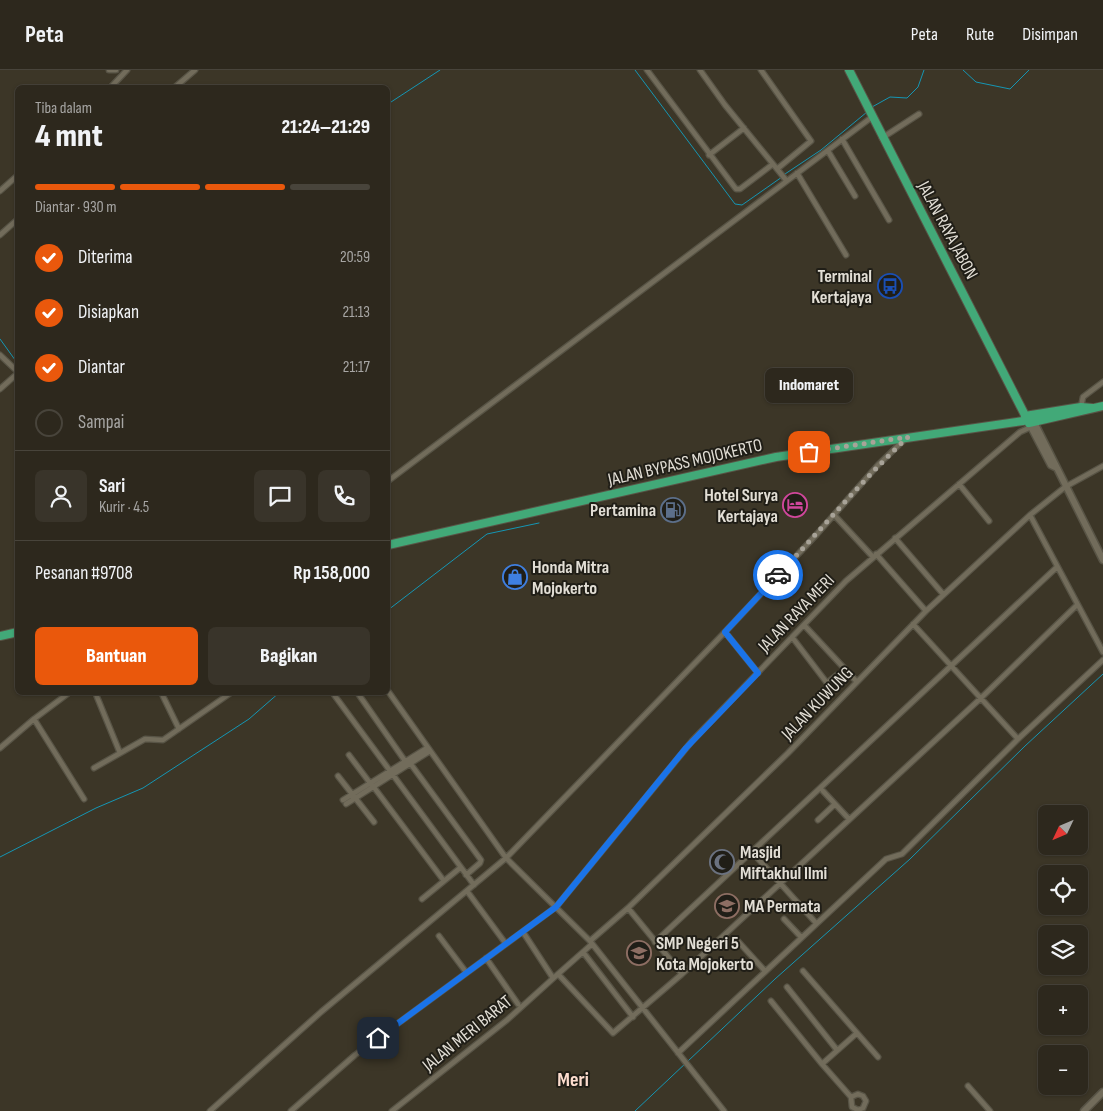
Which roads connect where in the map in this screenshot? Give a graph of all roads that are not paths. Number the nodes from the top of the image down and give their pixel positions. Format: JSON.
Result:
{"nodes":[{"id":1,"x":109,"y":70,"type":"edge"},
{"id":2,"x":116,"y":70,"type":"edge"},
{"id":3,"x":127,"y":70,"type":"edge"},
{"id":4,"x":195,"y":70,"type":"edge"},
{"id":5,"x":647,"y":70,"type":"edge"},
{"id":6,"x":700,"y":70,"type":"edge"},
{"id":7,"x":760,"y":70,"type":"edge"},
{"id":8,"x":848,"y":70,"type":"edge"},
{"id":9,"x":113,"y":85,"type":"edge"},
{"id":10,"x":178,"y":85,"type":"edge"},
{"id":11,"x":919,"y":114,"type":"dead end"},
{"id":12,"x":871,"y":116,"type":"junction"},
{"id":13,"x":744,"y":128,"type":"junction"},
{"id":14,"x":882,"y":138,"type":"junction"},
{"id":15,"x":842,"y":139,"type":"junction"},
{"id":16,"x":828,"y":150,"type":"junction"},
{"id":17,"x":710,"y":155,"type":"junction"},
{"id":18,"x":773,"y":164,"type":"junction"},
{"id":19,"x":777,"y":169,"type":"junction"},
{"id":20,"x":797,"y":174,"type":"junction"},
{"id":21,"x":15,"y":178,"type":"edge"},
{"id":22,"x":785,"y":180,"type":"junction"},
{"id":23,"x":0,"y":191,"type":"edge"},
{"id":24,"x":855,"y":196,"type":"dead end"},
{"id":25,"x":889,"y":220,"type":"dead end"},
{"id":26,"x":15,"y":222,"type":"edge"},
{"id":27,"x":0,"y":235,"type":"edge"},
{"id":28,"x":846,"y":256,"type":"dead end"},
{"id":29,"x":0,"y":354,"type":"edge"},
{"id":30,"x":15,"y":369,"type":"edge"},
{"id":31,"x":15,"y":375,"type":"edge"},
{"id":32,"x":1103,"y":382,"type":"edge"},
{"id":33,"x":0,"y":389,"type":"edge"},
{"id":34,"x":1103,"y":406,"type":"edge"},
{"id":35,"x":1081,"y":407,"type":"junction"},
{"id":36,"x":1094,"y":408,"type":"junction"},
{"id":37,"x":1027,"y":418,"type":"junction"},
{"id":38,"x":908,"y":437,"type":"junction"},
{"id":39,"x":1103,"y":466,"type":"edge"},
{"id":40,"x":390,"y":479,"type":"edge"},
{"id":41,"x":959,"y":484,"type":"junction"},
{"id":42,"x":1065,"y":487,"type":"junction"},
{"id":43,"x":1030,"y":515,"type":"junction"},
{"id":44,"x":836,"y":518,"type":"dead end"},
{"id":45,"x":989,"y":521,"type":"dead end"},
{"id":46,"x":895,"y":538,"type":"junction"},
{"id":47,"x":390,"y":545,"type":"edge"},
{"id":48,"x":874,"y":556,"type":"junction"},
{"id":49,"x":1103,"y":560,"type":"edge"},
{"id":50,"x":1057,"y":567,"type":"junction"},
{"id":51,"x":944,"y":594,"type":"junction"},
{"id":52,"x":1078,"y":605,"type":"junction"},
{"id":53,"x":926,"y":610,"type":"junction"},
{"id":54,"x":913,"y":624,"type":"junction"},
{"id":55,"x":804,"y":625,"type":"junction"},
{"id":56,"x":725,"y":632,"type":"junction"},
{"id":57,"x":15,"y":633,"type":"edge"},
{"id":58,"x":0,"y":636,"type":"edge"},
{"id":59,"x":792,"y":637,"type":"junction"},
{"id":60,"x":1103,"y":652,"type":"edge"},
{"id":61,"x":1103,"y":660,"type":"edge"},
{"id":62,"x":951,"y":666,"type":"junction"},
{"id":63,"x":758,"y":673,"type":"junction"},
{"id":64,"x":837,"y":675,"type":"dead end"},
{"id":65,"x":856,"y":682,"type":"junction"},
{"id":66,"x":390,"y":694,"type":"edge"},
{"id":67,"x":66,"y":695,"type":"edge"},
{"id":68,"x":96,"y":695,"type":"edge"},
{"id":69,"x":163,"y":695,"type":"edge"},
{"id":70,"x":228,"y":695,"type":"edge"},
{"id":71,"x":334,"y":695,"type":"edge"},
{"id":72,"x":359,"y":695,"type":"edge"},
{"id":73,"x":981,"y":698,"type":"junction"},
{"id":74,"x":34,"y":719,"type":"junction"},
{"id":75,"x":179,"y":729,"type":"junction"},
{"id":76,"x":1018,"y":739,"type":"junction"},
{"id":77,"x":0,"y":748,"type":"edge"},
{"id":78,"x":429,"y":750,"type":"junction"},
{"id":79,"x":120,"y":753,"type":"junction"},
{"id":80,"x":349,"y":755,"type":"dead end"},
{"id":81,"x":408,"y":762,"type":"junction"},
{"id":82,"x":94,"y":768,"type":"dead end"},
{"id":83,"x":390,"y":773,"type":"junction"},
{"id":84,"x":338,"y":776,"type":"dead end"},
{"id":85,"x":371,"y":785,"type":"junction"},
{"id":86,"x":823,"y":791,"type":"dead end"},
{"id":87,"x":354,"y":795,"type":"junction"},
{"id":88,"x":84,"y":799,"type":"dead end"},
{"id":89,"x":345,"y":802,"type":"dead end"},
{"id":90,"x":835,"y":804,"type":"junction"},
{"id":91,"x":849,"y":819,"type":"junction"},
{"id":92,"x":818,"y":820,"type":"dead end"},
{"id":93,"x":374,"y":822,"type":"dead end"},
{"id":94,"x":752,"y":852,"type":"junction"},
{"id":95,"x":506,"y":858,"type":"junction"},
{"id":96,"x":460,"y":868,"type":"junction"},
{"id":97,"x":466,"y":875,"type":"junction"},
{"id":98,"x":444,"y":881,"type":"junction"},
{"id":99,"x":780,"y":884,"type":"junction"},
{"id":100,"x":474,"y":885,"type":"junction"},
{"id":101,"x":467,"y":891,"type":"junction"},
{"id":102,"x":422,"y":899,"type":"dead end"},
{"id":103,"x":556,"y":907,"type":"junction"},
{"id":104,"x":628,"y":908,"type":"junction"},
{"id":105,"x":784,"y":919,"type":"dead end"},
{"id":106,"x":816,"y":923,"type":"junction"},
{"id":107,"x":523,"y":932,"type":"junction"},
{"id":108,"x":439,"y":936,"type":"dead end"},
{"id":109,"x":801,"y":937,"type":"junction"},
{"id":110,"x":736,"y":939,"type":"dead end"},
{"id":111,"x":591,"y":942,"type":"junction"},
{"id":112,"x":655,"y":942,"type":"junction"},
{"id":113,"x":506,"y":944,"type":"junction"},
{"id":114,"x":583,"y":952,"type":"junction"},
{"id":115,"x":486,"y":958,"type":"junction"},
{"id":116,"x":765,"y":971,"type":"junction"},
{"id":117,"x":803,"y":971,"type":"dead end"},
{"id":118,"x":466,"y":972,"type":"junction"},
{"id":119,"x":558,"y":974,"type":"junction"},
{"id":120,"x":682,"y":974,"type":"junction"},
{"id":121,"x":554,"y":978,"type":"junction"},
{"id":122,"x":787,"y":987,"type":"dead end"},
{"id":123,"x":771,"y":1001,"type":"dead end"},
{"id":124,"x":518,"y":1004,"type":"dead end"},
{"id":125,"x":643,"y":1008,"type":"junction"},
{"id":126,"x":633,"y":1016,"type":"junction"},
{"id":127,"x":857,"y":1033,"type":"junction"},
{"id":128,"x":837,"y":1050,"type":"junction"},
{"id":129,"x":680,"y":1055,"type":"junction"},
{"id":130,"x":878,"y":1057,"type":"dead end"},
{"id":131,"x":822,"y":1064,"type":"junction"},
{"id":132,"x":968,"y":1086,"type":"dead end"},
{"id":133,"x":1103,"y":1092,"type":"edge"},
{"id":134,"x":851,"y":1097,"type":"junction"},
{"id":135,"x":864,"y":1110,"type":"edge"},
{"id":136,"x":210,"y":1111,"type":"edge"},
{"id":137,"x":291,"y":1111,"type":"edge"},
{"id":138,"x":392,"y":1111,"type":"edge"},
{"id":139,"x":724,"y":1111,"type":"edge"},
{"id":140,"x":990,"y":1111,"type":"edge"},
{"id":141,"x":1084,"y":1111,"type":"edge"}],
"edges":[{"from":1,"to":2,"type":"street"},
{"from":3,"to":9,"type":"street"},
{"from":4,"to":10,"type":"street"},
{"from":5,"to":17,"type":"street"},
{"from":6,"to":13,"type":"street"},
{"from":7,"to":19,"type":"street"},
{"from":8,"to":12,"type":"highway","name":"JALAN RAYA JABON"},
{"from":11,"to":14,"type":"street"},
{"from":12,"to":14,"type":"highway","name":"JALAN RAYA JABON"},
{"from":12,"to":15,"type":"street"},
{"from":13,"to":17,"type":"street"},
{"from":13,"to":18,"type":"street"},
{"from":14,"to":37,"type":"highway","name":"JALAN RAYA JABON"},
{"from":15,"to":16,"type":"street"},
{"from":15,"to":25,"type":"street"},
{"from":16,"to":20,"type":"street"},
{"from":16,"to":24,"type":"street"},
{"from":17,"to":18,"type":"street"},
{"from":18,"to":19,"type":"street"},
{"from":19,"to":22,"type":"street"},
{"from":20,"to":22,"type":"street"},
{"from":20,"to":28,"type":"street"},
{"from":21,"to":23,"type":"street"},
{"from":22,"to":40,"type":"street"},
{"from":26,"to":27,"type":"street"},
{"from":29,"to":30,"type":"street"},
{"from":31,"to":33,"type":"street"},
{"from":32,"to":35,"type":"street"},
{"from":34,"to":36,"type":"highway","name":"JALAN BYPASS MOJOKERTO"},
{"from":35,"to":36,"type":"highway","name":"JALAN BYPASS MOJOKERTO"},
{"from":35,"to":37,"type":"highway","name":"JALAN BYPASS MOJOKERTO"},
{"from":36,"to":37,"type":"highway","name":"JALAN BYPASS MOJOKERTO"},
{"from":37,"to":38,"type":"highway","name":"JALAN BYPASS MOJOKERTO"},
{"from":37,"to":41,"type":"street","name":"JALAN RAYA MERI"},
{"from":37,"to":42,"type":"main road"},
{"from":38,"to":47,"type":"highway","name":"JALAN BYPASS MOJOKERTO"},
{"from":38,"to":56,"type":"street"},
{"from":39,"to":42,"type":"street","name":"JALAN KUWUNG"},
{"from":41,"to":45,"type":"street"},
{"from":41,"to":46,"type":"street","name":"JALAN RAYA MERI"},
{"from":42,"to":43,"type":"street","name":"JALAN KUWUNG"},
{"from":42,"to":49,"type":"main road"},
{"from":43,"to":50,"type":"street"},
{"from":43,"to":51,"type":"street","name":"JALAN KUWUNG"},
{"from":44,"to":48,"type":"street"},
{"from":46,"to":48,"type":"street","name":"JALAN RAYA MERI"},
{"from":46,"to":51,"type":"street"},
{"from":48,"to":53,"type":"street"},
{"from":48,"to":55,"type":"street","name":"JALAN RAYA MERI"},
{"from":50,"to":52,"type":"street"},
{"from":50,"to":62,"type":"street"},
{"from":51,"to":53,"type":"street","name":"JALAN KUWUNG"},
{"from":52,"to":60,"type":"street"},
{"from":52,"to":73,"type":"street"},
{"from":53,"to":54,"type":"street","name":"JALAN KUWUNG"},
{"from":54,"to":62,"type":"street"},
{"from":54,"to":65,"type":"street","name":"JALAN KUWUNG"},
{"from":55,"to":59,"type":"street","name":"JALAN RAYA MERI"},
{"from":55,"to":65,"type":"street"},
{"from":56,"to":63,"type":"street"},
{"from":56,"to":95,"type":"street"},
{"from":57,"to":58,"type":"highway"},
{"from":59,"to":63,"type":"street","name":"JALAN RAYA MERI"},
{"from":59,"to":64,"type":"street"},
{"from":61,"to":76,"type":"street"},
{"from":62,"to":73,"type":"street"},
{"from":62,"to":94,"type":"street"},
{"from":63,"to":103,"type":"street","name":"JALAN RAYA MERI"},
{"from":65,"to":104,"type":"street","name":"JALAN KUWUNG"},
{"from":66,"to":78,"type":"street"},
{"from":67,"to":74,"type":"street"},
{"from":68,"to":79,"type":"street"},
{"from":69,"to":75,"type":"street"},
{"from":70,"to":75,"type":"street"},
{"from":71,"to":83,"type":"street"},
{"from":72,"to":81,"type":"street"},
{"from":73,"to":76,"type":"street"},
{"from":73,"to":91,"type":"street"},
{"from":74,"to":77,"type":"street"},
{"from":74,"to":88,"type":"street"},
{"from":75,"to":79,"type":"street"},
{"from":76,"to":106,"type":"street"},
{"from":78,"to":81,"type":"street"},
{"from":78,"to":95,"type":"street"},
{"from":79,"to":82,"type":"street"},
{"from":80,"to":85,"type":"street"},
{"from":81,"to":83,"type":"street"},
{"from":81,"to":97,"type":"street"},
{"from":83,"to":85,"type":"street"},
{"from":83,"to":96,"type":"street"},
{"from":84,"to":87,"type":"street"},
{"from":85,"to":87,"type":"street"},
{"from":85,"to":98,"type":"street"},
{"from":86,"to":90,"type":"street"},
{"from":87,"to":89,"type":"street"},
{"from":87,"to":93,"type":"street"},
{"from":90,"to":91,"type":"street"},
{"from":90,"to":92,"type":"street"},
{"from":91,"to":99,"type":"street"},
{"from":94,"to":99,"type":"street"},
{"from":94,"to":112,"type":"street"},
{"from":95,"to":100,"type":"street"},
{"from":95,"to":103,"type":"street"},
{"from":96,"to":97,"type":"street"},
{"from":96,"to":98,"type":"street"},
{"from":97,"to":100,"type":"street"},
{"from":98,"to":102,"type":"street"},
{"from":99,"to":106,"type":"street"},
{"from":99,"to":120,"type":"street"},
{"from":100,"to":101,"type":"street"},
{"from":101,"to":113,"type":"street"},
{"from":101,"to":136,"type":"street"},
{"from":103,"to":107,"type":"street","name":"JALAN RAYA MERI"},
{"from":103,"to":111,"type":"street"},
{"from":104,"to":111,"type":"street","name":"JALAN KUWUNG"},
{"from":104,"to":112,"type":"street"},
{"from":105,"to":109,"type":"street"},
{"from":106,"to":109,"type":"street"},
{"from":107,"to":113,"type":"street","name":"JALAN RAYA MERI"},
{"from":107,"to":121,"type":"street"},
{"from":108,"to":118,"type":"street"},
{"from":109,"to":116,"type":"street"},
{"from":110,"to":116,"type":"street"},
{"from":111,"to":114,"type":"street","name":"JALAN KUWUNG"},
{"from":111,"to":125,"type":"street"},
{"from":112,"to":120,"type":"street"},
{"from":113,"to":115,"type":"street","name":"JALAN RAYA MERI"},
{"from":114,"to":119,"type":"street","name":"JALAN MERI BARAT"},
{"from":114,"to":126,"type":"street"},
{"from":115,"to":118,"type":"street","name":"JALAN RAYA MERI"},
{"from":115,"to":124,"type":"street"},
{"from":116,"to":129,"type":"street"},
{"from":117,"to":127,"type":"street"},
{"from":118,"to":137,"type":"street","name":"JALAN RAYA MERI"},
{"from":119,"to":121,"type":"street","name":"JALAN MERI BARAT"},
{"from":119,"to":126,"type":"street"},
{"from":120,"to":125,"type":"street"},
{"from":121,"to":138,"type":"street","name":"JALAN MERI BARAT"},
{"from":122,"to":128,"type":"street"},
{"from":123,"to":131,"type":"street"},
{"from":125,"to":126,"type":"street"},
{"from":125,"to":129,"type":"street"},
{"from":127,"to":128,"type":"street"},
{"from":127,"to":130,"type":"street"},
{"from":128,"to":131,"type":"street"},
{"from":129,"to":139,"type":"street"},
{"from":131,"to":134,"type":"street"},
{"from":132,"to":140,"type":"street"},
{"from":133,"to":141,"type":"main road"},
{"from":134,"to":135,"type":"street"},
{"from":134,"to":135,"type":"street"}]}
